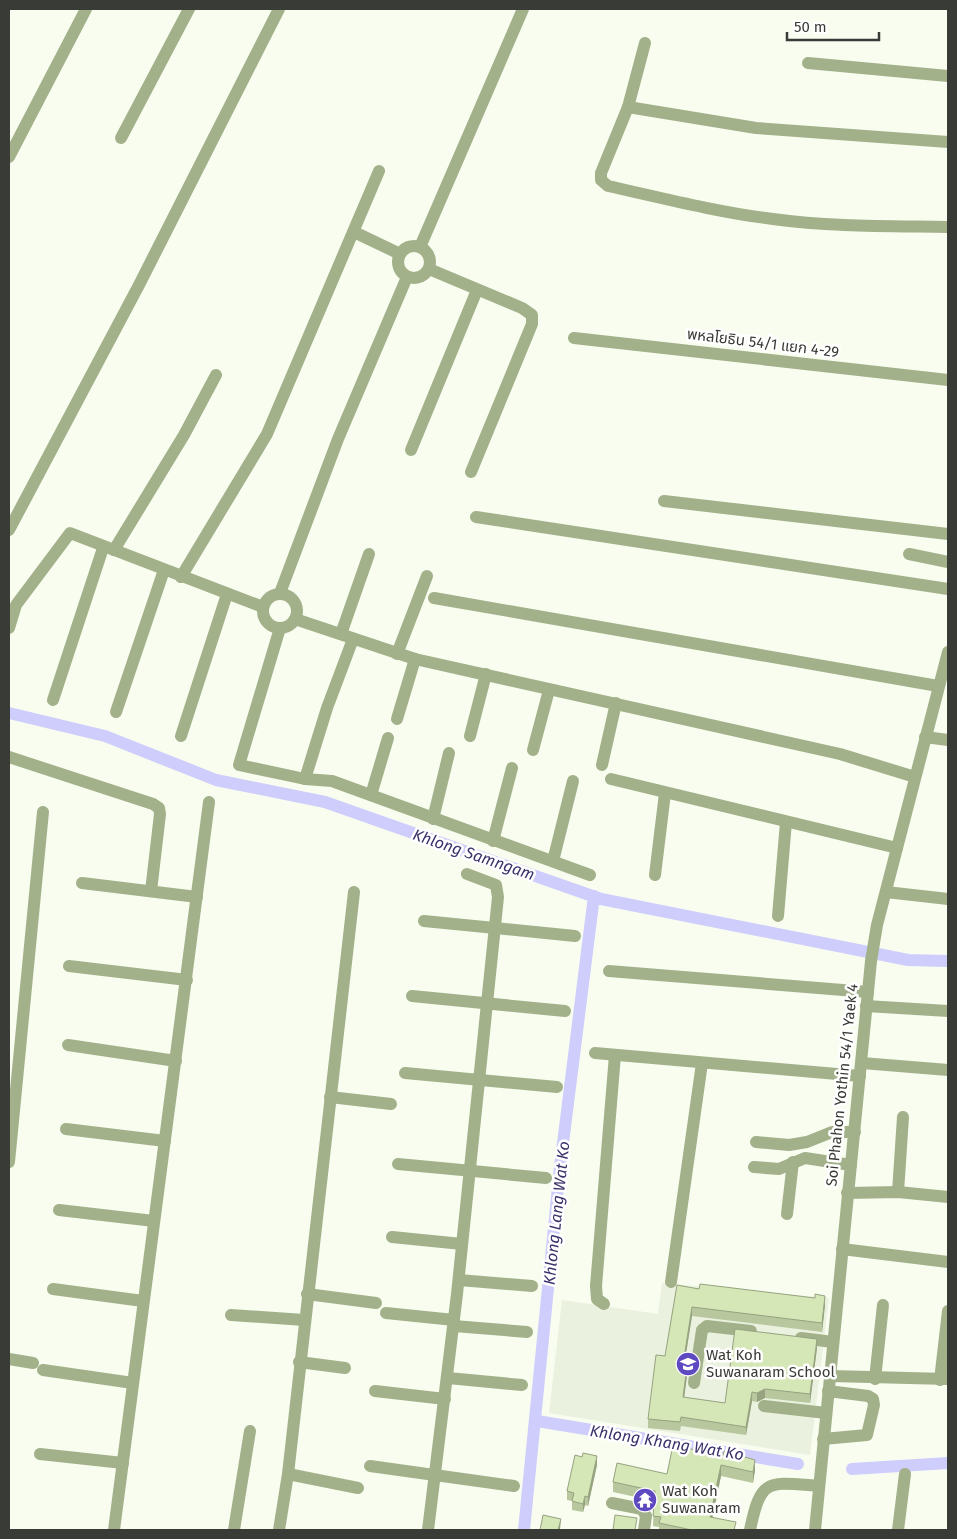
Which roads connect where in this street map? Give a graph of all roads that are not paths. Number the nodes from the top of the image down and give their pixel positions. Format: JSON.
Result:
{"nodes":[{"id":1,"x":86,"y":9,"type":"edge"},
{"id":2,"x":189,"y":9,"type":"edge"},
{"id":3,"x":279,"y":9,"type":"edge"},
{"id":4,"x":523,"y":9,"type":"edge"},
{"id":5,"x":644,"y":43,"type":"dead end"},
{"id":6,"x":808,"y":63,"type":"dead end"},
{"id":7,"x":948,"y":76,"type":"edge"},
{"id":8,"x":628,"y":107,"type":"junction"},
{"id":9,"x":121,"y":138,"type":"dead end"},
{"id":10,"x":948,"y":142,"type":"edge"},
{"id":11,"x":9,"y":157,"type":"edge"},
{"id":12,"x":379,"y":170,"type":"dead end"},
{"id":13,"x":948,"y":227,"type":"edge"},
{"id":14,"x":354,"y":232,"type":"junction"},
{"id":15,"x":420,"y":248,"type":"junction"},
{"id":16,"x":400,"y":254,"type":"junction"},
{"id":17,"x":428,"y":269,"type":"junction"},
{"id":18,"x":407,"y":277,"type":"junction"},
{"id":19,"x":476,"y":290,"type":"junction"},
{"id":20,"x":574,"y":338,"type":"dead end"},
{"id":21,"x":216,"y":375,"type":"dead end"},
{"id":22,"x":948,"y":380,"type":"edge"},
{"id":23,"x":411,"y":450,"type":"dead end"},
{"id":24,"x":471,"y":472,"type":"dead end"},
{"id":25,"x":664,"y":501,"type":"dead end"},
{"id":26,"x":476,"y":517,"type":"dead end"},
{"id":27,"x":9,"y":530,"type":"edge"},
{"id":28,"x":948,"y":534,"type":"edge"},
{"id":29,"x":109,"y":549,"type":"junction"},
{"id":30,"x":369,"y":554,"type":"dead end"},
{"id":31,"x":909,"y":554,"type":"dead end"},
{"id":32,"x":948,"y":562,"type":"edge"},
{"id":33,"x":164,"y":570,"type":"junction"},
{"id":34,"x":427,"y":576,"type":"dead end"},
{"id":35,"x":181,"y":577,"type":"junction"},
{"id":36,"x":948,"y":589,"type":"edge"},
{"id":37,"x":280,"y":593,"type":"junction"},
{"id":38,"x":228,"y":594,"type":"junction"},
{"id":39,"x":434,"y":598,"type":"dead end"},
{"id":40,"x":264,"y":607,"type":"junction"},
{"id":41,"x":295,"y":619,"type":"junction"},
{"id":42,"x":9,"y":628,"type":"edge"},
{"id":43,"x":280,"y":628,"type":"junction"},
{"id":44,"x":341,"y":634,"type":"junction"},
{"id":45,"x":353,"y":639,"type":"junction"},
{"id":46,"x":948,"y":652,"type":"edge"},
{"id":47,"x":398,"y":654,"type":"junction"},
{"id":48,"x":415,"y":659,"type":"junction"},
{"id":49,"x":486,"y":674,"type":"junction"},
{"id":50,"x":938,"y":686,"type":"junction"},
{"id":51,"x":549,"y":690,"type":"junction"},
{"id":52,"x":53,"y":700,"type":"dead end"},
{"id":53,"x":616,"y":703,"type":"junction"},
{"id":54,"x":116,"y":712,"type":"dead end"},
{"id":55,"x":397,"y":719,"type":"dead end"},
{"id":56,"x":181,"y":736,"type":"dead end"},
{"id":57,"x":470,"y":736,"type":"dead end"},
{"id":58,"x":925,"y":737,"type":"junction"},
{"id":59,"x":388,"y":738,"type":"dead end"},
{"id":60,"x":948,"y":740,"type":"edge"},
{"id":61,"x":533,"y":750,"type":"dead end"},
{"id":62,"x":449,"y":753,"type":"dead end"},
{"id":63,"x":9,"y":757,"type":"edge"},
{"id":64,"x":602,"y":765,"type":"dead end"},
{"id":65,"x":512,"y":768,"type":"dead end"},
{"id":66,"x":915,"y":776,"type":"junction"},
{"id":67,"x":611,"y":778,"type":"dead end"},
{"id":68,"x":305,"y":779,"type":"junction"},
{"id":69,"x":573,"y":781,"type":"dead end"},
{"id":70,"x":665,"y":793,"type":"junction"},
{"id":71,"x":370,"y":795,"type":"junction"},
{"id":72,"x":209,"y":802,"type":"dead end"},
{"id":73,"x":43,"y":812,"type":"dead end"},
{"id":74,"x":433,"y":819,"type":"junction"},
{"id":75,"x":786,"y":822,"type":"junction"},
{"id":76,"x":493,"y":840,"type":"junction"},
{"id":77,"x":897,"y":848,"type":"junction"},
{"id":78,"x":553,"y":861,"type":"junction"},
{"id":79,"x":467,"y":874,"type":"dead end"},
{"id":80,"x":590,"y":875,"type":"dead end"},
{"id":81,"x":654,"y":875,"type":"dead end"},
{"id":82,"x":82,"y":883,"type":"dead end"},
{"id":83,"x":150,"y":891,"type":"junction"},
{"id":84,"x":354,"y":892,"type":"dead end"},
{"id":85,"x":886,"y":892,"type":"junction"},
{"id":86,"x":197,"y":897,"type":"junction"},
{"id":87,"x":948,"y":899,"type":"edge"},
{"id":88,"x":778,"y":916,"type":"dead end"},
{"id":89,"x":424,"y":921,"type":"dead end"},
{"id":90,"x":494,"y":927,"type":"junction"},
{"id":91,"x":575,"y":936,"type":"dead end"},
{"id":92,"x":69,"y":966,"type":"dead end"},
{"id":93,"x":608,"y":971,"type":"dead end"},
{"id":94,"x":187,"y":980,"type":"junction"},
{"id":95,"x":868,"y":992,"type":"junction"},
{"id":96,"x":412,"y":996,"type":"dead end"},
{"id":97,"x":486,"y":1004,"type":"junction"},
{"id":98,"x":866,"y":1006,"type":"junction"},
{"id":99,"x":565,"y":1011,"type":"dead end"},
{"id":100,"x":948,"y":1011,"type":"edge"},
{"id":101,"x":68,"y":1045,"type":"dead end"},
{"id":102,"x":595,"y":1053,"type":"dead end"},
{"id":103,"x":615,"y":1055,"type":"junction"},
{"id":104,"x":176,"y":1061,"type":"junction"},
{"id":105,"x":702,"y":1062,"type":"junction"},
{"id":106,"x":862,"y":1063,"type":"junction"},
{"id":107,"x":948,"y":1070,"type":"edge"},
{"id":108,"x":405,"y":1073,"type":"dead end"},
{"id":109,"x":860,"y":1076,"type":"junction"},
{"id":110,"x":478,"y":1081,"type":"junction"},
{"id":111,"x":557,"y":1087,"type":"dead end"},
{"id":112,"x":330,"y":1096,"type":"junction"},
{"id":113,"x":391,"y":1104,"type":"dead end"},
{"id":114,"x":903,"y":1117,"type":"dead end"},
{"id":115,"x":66,"y":1129,"type":"dead end"},
{"id":116,"x":854,"y":1132,"type":"junction"},
{"id":117,"x":165,"y":1141,"type":"junction"},
{"id":118,"x":756,"y":1142,"type":"dead end"},
{"id":119,"x":9,"y":1162,"type":"edge"},
{"id":120,"x":793,"y":1162,"type":"junction"},
{"id":121,"x":398,"y":1164,"type":"dead end"},
{"id":122,"x":851,"y":1165,"type":"junction"},
{"id":123,"x":754,"y":1167,"type":"dead end"},
{"id":124,"x":470,"y":1170,"type":"junction"},
{"id":125,"x":546,"y":1178,"type":"dead end"},
{"id":126,"x":898,"y":1192,"type":"junction"},
{"id":127,"x":847,"y":1193,"type":"junction"},
{"id":128,"x":948,"y":1197,"type":"edge"},
{"id":129,"x":59,"y":1210,"type":"dead end"},
{"id":130,"x":787,"y":1214,"type":"dead end"},
{"id":131,"x":154,"y":1221,"type":"junction"},
{"id":132,"x":392,"y":1237,"type":"dead end"},
{"id":133,"x":462,"y":1244,"type":"junction"},
{"id":134,"x":842,"y":1249,"type":"junction"},
{"id":135,"x":948,"y":1262,"type":"edge"},
{"id":136,"x":459,"y":1280,"type":"junction"},
{"id":137,"x":671,"y":1282,"type":"dead end"},
{"id":138,"x":532,"y":1286,"type":"dead end"},
{"id":139,"x":53,"y":1289,"type":"dead end"},
{"id":140,"x":307,"y":1294,"type":"junction"},
{"id":141,"x":143,"y":1301,"type":"junction"},
{"id":142,"x":376,"y":1303,"type":"dead end"},
{"id":143,"x":604,"y":1304,"type":"dead end"},
{"id":144,"x":883,"y":1305,"type":"dead end"},
{"id":145,"x":948,"y":1311,"type":"edge"},
{"id":146,"x":386,"y":1313,"type":"dead end"},
{"id":147,"x":231,"y":1315,"type":"dead end"},
{"id":148,"x":304,"y":1320,"type":"junction"},
{"id":149,"x":454,"y":1323,"type":"junction"},
{"id":150,"x":527,"y":1332,"type":"dead end"},
{"id":151,"x":765,"y":1333,"type":"edge"},
{"id":152,"x":785,"y":1336,"type":"edge"},
{"id":153,"x":833,"y":1342,"type":"junction"},
{"id":154,"x":9,"y":1359,"type":"edge"},
{"id":155,"x":299,"y":1362,"type":"junction"},
{"id":156,"x":345,"y":1368,"type":"dead end"},
{"id":157,"x":830,"y":1376,"type":"junction"},
{"id":158,"x":448,"y":1378,"type":"junction"},
{"id":159,"x":875,"y":1379,"type":"junction"},
{"id":160,"x":944,"y":1380,"type":"edge"},
{"id":161,"x":694,"y":1383,"type":"dead end"},
{"id":162,"x":133,"y":1384,"type":"junction"},
{"id":163,"x":522,"y":1385,"type":"dead end"},
{"id":164,"x":375,"y":1391,"type":"dead end"},
{"id":165,"x":828,"y":1391,"type":"junction"},
{"id":166,"x":445,"y":1399,"type":"junction"},
{"id":167,"x":764,"y":1406,"type":"dead end"},
{"id":168,"x":826,"y":1413,"type":"junction"},
{"id":169,"x":250,"y":1431,"type":"dead end"},
{"id":170,"x":824,"y":1439,"type":"junction"},
{"id":171,"x":40,"y":1454,"type":"dead end"},
{"id":172,"x":123,"y":1462,"type":"junction"},
{"id":173,"x":370,"y":1466,"type":"dead end"},
{"id":174,"x":288,"y":1474,"type":"junction"},
{"id":175,"x":437,"y":1474,"type":"junction"},
{"id":176,"x":906,"y":1474,"type":"dead end"},
{"id":177,"x":514,"y":1486,"type":"dead end"},
{"id":178,"x":819,"y":1486,"type":"junction"},
{"id":179,"x":358,"y":1488,"type":"dead end"},
{"id":180,"x":612,"y":1503,"type":"dead end"},
{"id":181,"x":114,"y":1530,"type":"edge"},
{"id":182,"x":234,"y":1530,"type":"edge"},
{"id":183,"x":280,"y":1530,"type":"edge"},
{"id":184,"x":428,"y":1530,"type":"edge"},
{"id":185,"x":644,"y":1530,"type":"edge"},
{"id":186,"x":750,"y":1530,"type":"edge"},
{"id":187,"x":814,"y":1530,"type":"edge"},
{"id":188,"x":898,"y":1530,"type":"edge"}],
"edges":[{"from":1,"to":11,"type":"street"},
{"from":2,"to":9,"type":"street"},
{"from":3,"to":27,"type":"street"},
{"from":4,"to":15,"type":"street"},
{"from":5,"to":8,"type":"street"},
{"from":6,"to":7,"type":"street"},
{"from":8,"to":10,"type":"street"},
{"from":8,"to":13,"type":"street"},
{"from":12,"to":14,"type":"street"},
{"from":14,"to":16,"type":"street"},
{"from":14,"to":35,"type":"street"},
{"from":15,"to":16,"type":"street"},
{"from":15,"to":17,"type":"street"},
{"from":16,"to":18,"type":"street"},
{"from":17,"to":18,"type":"street"},
{"from":17,"to":19,"type":"street"},
{"from":18,"to":37,"type":"street"},
{"from":19,"to":23,"type":"street"},
{"from":19,"to":24,"type":"street"},
{"from":20,"to":22,"type":"street","name":"พหลโยธิน 54/1 แยก 4-29"},
{"from":21,"to":29,"type":"street"},
{"from":25,"to":28,"type":"street"},
{"from":26,"to":36,"type":"street"},
{"from":29,"to":33,"type":"street"},
{"from":29,"to":42,"type":"street"},
{"from":29,"to":52,"type":"street"},
{"from":30,"to":44,"type":"street"},
{"from":31,"to":32,"type":"street"},
{"from":33,"to":35,"type":"street"},
{"from":33,"to":54,"type":"street"},
{"from":34,"to":47,"type":"street"},
{"from":35,"to":38,"type":"street"},
{"from":37,"to":40,"type":"street"},
{"from":37,"to":41,"type":"street"},
{"from":38,"to":40,"type":"street"},
{"from":38,"to":56,"type":"street"},
{"from":39,"to":50,"type":"street"},
{"from":40,"to":43,"type":"street"},
{"from":41,"to":43,"type":"street"},
{"from":41,"to":44,"type":"street"},
{"from":43,"to":68,"type":"street"},
{"from":44,"to":45,"type":"street"},
{"from":45,"to":47,"type":"street"},
{"from":45,"to":68,"type":"street"},
{"from":46,"to":50,"type":"street","name":"Soi Phahon Yothin 54/1 Yaek 4"},
{"from":47,"to":48,"type":"street"},
{"from":48,"to":49,"type":"street"},
{"from":48,"to":55,"type":"street"},
{"from":49,"to":51,"type":"street"},
{"from":49,"to":57,"type":"street"},
{"from":50,"to":58,"type":"street","name":"Soi Phahon Yothin 54/1 Yaek 4"},
{"from":51,"to":53,"type":"street"},
{"from":51,"to":61,"type":"street"},
{"from":53,"to":64,"type":"street"},
{"from":53,"to":66,"type":"street"},
{"from":58,"to":60,"type":"street"},
{"from":58,"to":66,"type":"street","name":"Soi Phahon Yothin 54/1 Yaek 4"},
{"from":59,"to":71,"type":"street"},
{"from":62,"to":74,"type":"street"},
{"from":63,"to":83,"type":"street"},
{"from":65,"to":76,"type":"street"},
{"from":66,"to":77,"type":"street","name":"Soi Phahon Yothin 54/1 Yaek 4"},
{"from":67,"to":70,"type":"street"},
{"from":68,"to":71,"type":"street"},
{"from":69,"to":78,"type":"street"},
{"from":70,"to":75,"type":"street"},
{"from":70,"to":81,"type":"street"},
{"from":71,"to":74,"type":"street"},
{"from":72,"to":86,"type":"street"},
{"from":73,"to":119,"type":"street"},
{"from":74,"to":76,"type":"street"},
{"from":75,"to":77,"type":"street"},
{"from":75,"to":88,"type":"street"},
{"from":76,"to":78,"type":"street"},
{"from":77,"to":85,"type":"street","name":"Soi Phahon Yothin 54/1 Yaek 4"},
{"from":78,"to":80,"type":"street"},
{"from":79,"to":90,"type":"street"},
{"from":82,"to":83,"type":"street"},
{"from":83,"to":86,"type":"street"},
{"from":84,"to":112,"type":"street"},
{"from":85,"to":87,"type":"street"},
{"from":85,"to":95,"type":"street","name":"Soi Phahon Yothin 54/1 Yaek 4"},
{"from":86,"to":94,"type":"street"},
{"from":89,"to":90,"type":"street"},
{"from":90,"to":91,"type":"street"},
{"from":90,"to":97,"type":"street"},
{"from":92,"to":94,"type":"street"},
{"from":93,"to":95,"type":"street"},
{"from":94,"to":104,"type":"street"},
{"from":95,"to":98,"type":"street","name":"Soi Phahon Yothin 54/1 Yaek 4"},
{"from":96,"to":97,"type":"street"},
{"from":97,"to":99,"type":"street"},
{"from":97,"to":110,"type":"street"},
{"from":98,"to":100,"type":"street"},
{"from":98,"to":106,"type":"street","name":"Soi Phahon Yothin 54/1 Yaek 4"},
{"from":101,"to":104,"type":"street"},
{"from":102,"to":103,"type":"street"},
{"from":103,"to":105,"type":"street"},
{"from":103,"to":143,"type":"street"},
{"from":104,"to":117,"type":"street"},
{"from":105,"to":109,"type":"street"},
{"from":105,"to":137,"type":"street"},
{"from":106,"to":107,"type":"street"},
{"from":106,"to":109,"type":"street","name":"Soi Phahon Yothin 54/1 Yaek 4"},
{"from":108,"to":110,"type":"street"},
{"from":109,"to":116,"type":"street","name":"Soi Phahon Yothin 54/1 Yaek 4"},
{"from":110,"to":111,"type":"street"},
{"from":110,"to":124,"type":"street"},
{"from":112,"to":113,"type":"street"},
{"from":112,"to":140,"type":"street"},
{"from":114,"to":126,"type":"street"},
{"from":115,"to":117,"type":"street"},
{"from":116,"to":118,"type":"street"},
{"from":116,"to":122,"type":"street","name":"Soi Phahon Yothin 54/1 Yaek 4"},
{"from":117,"to":131,"type":"street"},
{"from":120,"to":122,"type":"street"},
{"from":120,"to":123,"type":"street"},
{"from":120,"to":130,"type":"street"},
{"from":121,"to":124,"type":"street"},
{"from":122,"to":127,"type":"street","name":"Soi Phahon Yothin 54/1 Yaek 4"},
{"from":124,"to":125,"type":"street"},
{"from":124,"to":133,"type":"street"},
{"from":126,"to":127,"type":"street"},
{"from":126,"to":128,"type":"street"},
{"from":127,"to":134,"type":"street","name":"Soi Phahon Yothin 54/1 Yaek 4"},
{"from":129,"to":131,"type":"street"},
{"from":131,"to":141,"type":"street"},
{"from":132,"to":133,"type":"street"},
{"from":133,"to":136,"type":"street"},
{"from":134,"to":135,"type":"street"},
{"from":134,"to":153,"type":"street","name":"Soi Phahon Yothin 54/1 Yaek 4"},
{"from":136,"to":138,"type":"street"},
{"from":136,"to":149,"type":"street"},
{"from":139,"to":141,"type":"street"},
{"from":140,"to":142,"type":"street"},
{"from":140,"to":148,"type":"street"},
{"from":141,"to":162,"type":"street"},
{"from":144,"to":159,"type":"street"},
{"from":145,"to":160,"type":"street"},
{"from":146,"to":149,"type":"street"},
{"from":147,"to":148,"type":"street"},
{"from":148,"to":155,"type":"street"},
{"from":149,"to":150,"type":"street"},
{"from":149,"to":158,"type":"street"},
{"from":151,"to":161,"type":"street"},
{"from":152,"to":153,"type":"street"},
{"from":153,"to":157,"type":"street","name":"Soi Phahon Yothin 54/1 Yaek 4"},
{"from":154,"to":162,"type":"street"},
{"from":155,"to":156,"type":"street"},
{"from":155,"to":174,"type":"street"},
{"from":157,"to":159,"type":"street"},
{"from":157,"to":165,"type":"street","name":"Soi Phahon Yothin 54/1 Yaek 4"},
{"from":158,"to":163,"type":"street"},
{"from":158,"to":166,"type":"street"},
{"from":159,"to":160,"type":"street"},
{"from":162,"to":172,"type":"street"},
{"from":164,"to":166,"type":"street"},
{"from":165,"to":168,"type":"street","name":"Soi Phahon Yothin 54/1 Yaek 4"},
{"from":165,"to":170,"type":"street"},
{"from":166,"to":175,"type":"street"},
{"from":167,"to":168,"type":"street"},
{"from":168,"to":170,"type":"street","name":"Soi Phahon Yothin 54/1 Yaek 4"},
{"from":169,"to":182,"type":"street"},
{"from":170,"to":178,"type":"street","name":"Soi Phahon Yothin 54/1 Yaek 4"},
{"from":171,"to":172,"type":"street"},
{"from":172,"to":181,"type":"street"},
{"from":173,"to":175,"type":"street"},
{"from":174,"to":179,"type":"street"},
{"from":174,"to":183,"type":"street"},
{"from":175,"to":177,"type":"street"},
{"from":175,"to":184,"type":"street"},
{"from":176,"to":188,"type":"street"},
{"from":178,"to":186,"type":"street"},
{"from":178,"to":187,"type":"street","name":"Soi Phahon Yothin 54/1 Yaek 4"},
{"from":180,"to":185,"type":"street"}]}
